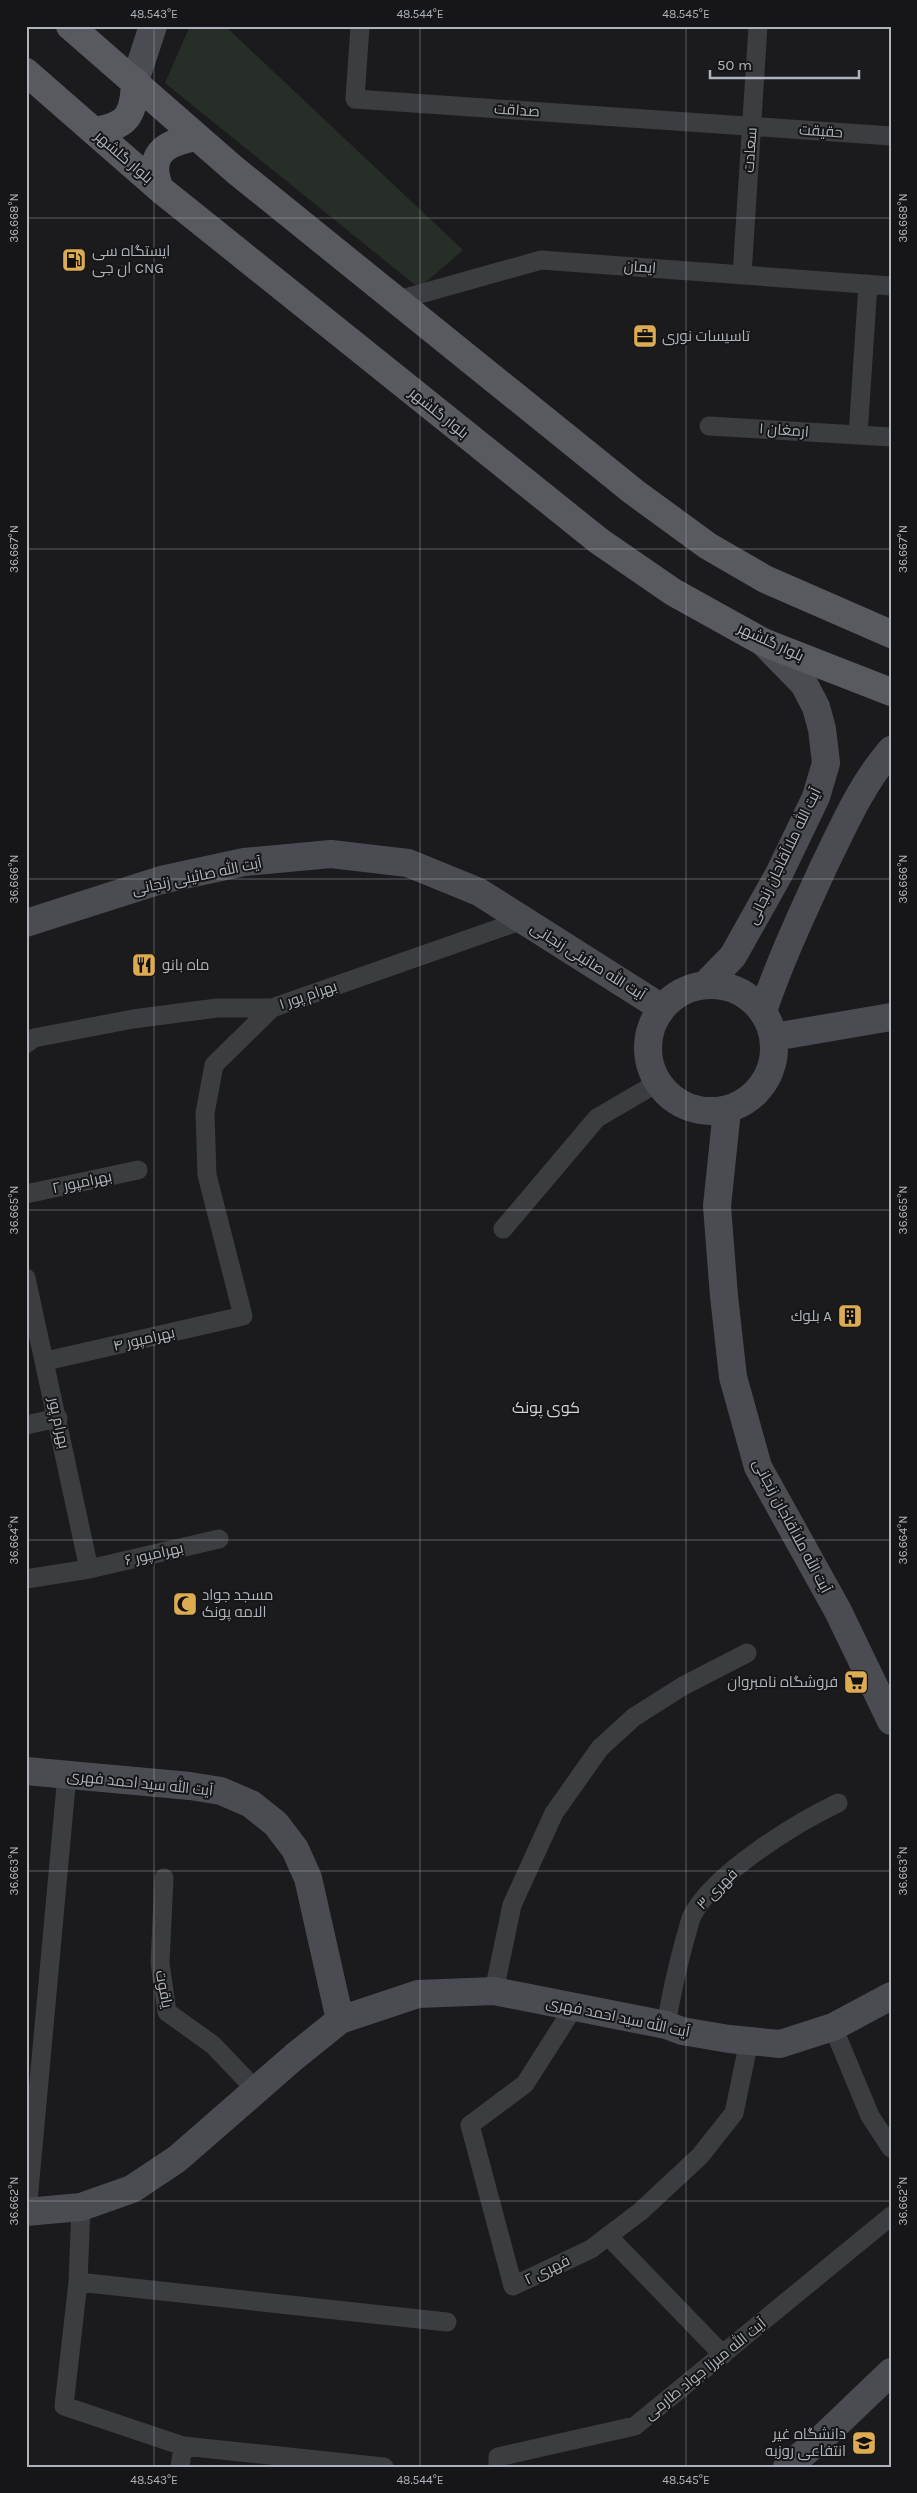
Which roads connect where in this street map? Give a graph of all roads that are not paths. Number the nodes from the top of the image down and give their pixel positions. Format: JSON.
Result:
{"nodes":[{"id":1,"x":70,"y":26,"type":"edge"},
{"id":2,"x":153,"y":26,"type":"edge"},
{"id":3,"x":360,"y":26,"type":"edge"},
{"id":4,"x":758,"y":26,"type":"edge"},
{"id":5,"x":26,"y":72,"type":"edge"},
{"id":6,"x":135,"y":81,"type":"junction"},
{"id":7,"x":751,"y":126,"type":"junction"},
{"id":8,"x":94,"y":131,"type":"junction"},
{"id":9,"x":891,"y":136,"type":"edge"},
{"id":10,"x":196,"y":138,"type":"junction"},
{"id":11,"x":160,"y":189,"type":"junction"},
{"id":12,"x":742,"y":275,"type":"junction"},
{"id":13,"x":868,"y":284,"type":"junction"},
{"id":14,"x":891,"y":286,"type":"edge"},
{"id":15,"x":395,"y":301,"type":"junction"},
{"id":16,"x":709,"y":426,"type":"dead end"},
{"id":17,"x":858,"y":435,"type":"junction"},
{"id":18,"x":891,"y":438,"type":"edge"},
{"id":19,"x":891,"y":634,"type":"edge"},
{"id":20,"x":763,"y":642,"type":"junction"},
{"id":21,"x":891,"y":692,"type":"edge"},
{"id":22,"x":891,"y":750,"type":"edge"},
{"id":23,"x":523,"y":920,"type":"junction"},
{"id":24,"x":26,"y":923,"type":"edge"},
{"id":25,"x":705,"y":985,"type":"junction"},
{"id":26,"x":272,"y":1008,"type":"junction"},
{"id":27,"x":662,"y":1008,"type":"junction"},
{"id":28,"x":763,"y":1011,"type":"junction"},
{"id":29,"x":891,"y":1017,"type":"edge"},
{"id":30,"x":774,"y":1037,"type":"junction"},
{"id":31,"x":26,"y":1044,"type":"edge"},
{"id":32,"x":657,"y":1083,"type":"junction"},
{"id":33,"x":728,"y":1110,"type":"junction"},
{"id":34,"x":138,"y":1170,"type":"dead end"},
{"id":35,"x":26,"y":1194,"type":"edge"},
{"id":36,"x":503,"y":1229,"type":"dead end"},
{"id":37,"x":26,"y":1278,"type":"edge"},
{"id":38,"x":46,"y":1361,"type":"junction"},
{"id":39,"x":58,"y":1418,"type":"junction"},
{"id":40,"x":26,"y":1425,"type":"edge"},
{"id":41,"x":219,"y":1539,"type":"dead end"},
{"id":42,"x":89,"y":1569,"type":"junction"},
{"id":43,"x":26,"y":1579,"type":"edge"},
{"id":44,"x":748,"y":1652,"type":"dead end"},
{"id":45,"x":891,"y":1721,"type":"edge"},
{"id":46,"x":26,"y":1771,"type":"edge"},
{"id":47,"x":67,"y":1775,"type":"junction"},
{"id":48,"x":838,"y":1803,"type":"dead end"},
{"id":49,"x":164,"y":1878,"type":"dead end"},
{"id":50,"x":494,"y":1991,"type":"junction"},
{"id":51,"x":891,"y":1996,"type":"edge"},
{"id":52,"x":567,"y":2018,"type":"dead end"},
{"id":53,"x":340,"y":2020,"type":"junction"},
{"id":54,"x":666,"y":2025,"type":"junction"},
{"id":55,"x":833,"y":2027,"type":"junction"},
{"id":56,"x":748,"y":2041,"type":"junction"},
{"id":57,"x":256,"y":2090,"type":"junction"},
{"id":58,"x":891,"y":2148,"type":"edge"},
{"id":59,"x":81,"y":2208,"type":"junction"},
{"id":60,"x":27,"y":2212,"type":"edge"},
{"id":61,"x":891,"y":2216,"type":"edge"},
{"id":62,"x":608,"y":2236,"type":"junction"},
{"id":63,"x":78,"y":2282,"type":"junction"},
{"id":64,"x":447,"y":2322,"type":"dead end"},
{"id":65,"x":723,"y":2355,"type":"junction"},
{"id":66,"x":891,"y":2372,"type":"edge"},
{"id":67,"x":183,"y":2446,"type":"junction"},
{"id":68,"x":180,"y":2467,"type":"edge"},
{"id":69,"x":384,"y":2467,"type":"edge"},
{"id":70,"x":498,"y":2467,"type":"edge"},
{"id":71,"x":787,"y":2467,"type":"edge"}],
"edges":[{"from":1,"to":6,"type":"main road"},
{"from":2,"to":6,"type":"main road"},
{"from":3,"to":7,"type":"street","name":"صداقت"},
{"from":4,"to":7,"type":"street","name":"سعادت"},
{"from":5,"to":8,"type":"main road","name":"بلوار گلشهر"},
{"from":6,"to":8,"type":"main road"},
{"from":6,"to":10,"type":"main road"},
{"from":7,"to":9,"type":"street","name":"حقیقت"},
{"from":7,"to":12,"type":"street","name":"سعادت"},
{"from":8,"to":11,"type":"main road","name":"بلوار گلشهر"},
{"from":10,"to":11,"type":"main road"},
{"from":10,"to":15,"type":"main road"},
{"from":11,"to":20,"type":"main road","name":"بلوار گلشهر"},
{"from":12,"to":13,"type":"street","name":"ایمان"},
{"from":12,"to":15,"type":"street","name":"ایمان"},
{"from":13,"to":14,"type":"street","name":"ایمان"},
{"from":13,"to":17,"type":"street"},
{"from":15,"to":19,"type":"main road"},
{"from":16,"to":17,"type":"street","name":"ارمغان ۱"},
{"from":17,"to":18,"type":"street","name":"ارمغان ۱"},
{"from":20,"to":21,"type":"main road","name":"بلوار گلشهر"},
{"from":20,"to":25,"type":"main road","name":"آیت الله ملاآقاجان زنجانی"},
{"from":22,"to":28,"type":"main road"},
{"from":23,"to":24,"type":"main road","name":"آیت الله صائینی زنجانی"},
{"from":23,"to":26,"type":"street","name":"بهرام پور ۱"},
{"from":23,"to":27,"type":"main road","name":"آیت الله صائینی زنجانی"},
{"from":25,"to":27,"type":"main road"},
{"from":25,"to":28,"type":"main road"},
{"from":26,"to":31,"type":"street","name":"بهرام پور ۱"},
{"from":26,"to":38,"type":"street","name":"بهرامپور ۴"},
{"from":27,"to":32,"type":"main road"},
{"from":28,"to":30,"type":"main road"},
{"from":29,"to":30,"type":"main road"},
{"from":30,"to":33,"type":"main road"},
{"from":32,"to":33,"type":"main road"},
{"from":32,"to":36,"type":"street"},
{"from":33,"to":45,"type":"main road","name":"آیت الله ملاآقاجان زنجانی"},
{"from":34,"to":35,"type":"street","name":"بهرامپور ۲"},
{"from":37,"to":38,"type":"street","name":"بهرام پور"},
{"from":38,"to":39,"type":"street","name":"بهرام پور"},
{"from":39,"to":40,"type":"street"},
{"from":39,"to":42,"type":"street","name":"بهرام پور"},
{"from":41,"to":42,"type":"street","name":"بهرامپور ۶"},
{"from":42,"to":43,"type":"street","name":"بهرامپور ۶"},
{"from":44,"to":50,"type":"street"},
{"from":46,"to":47,"type":"main road","name":"آیت الله سید احمد فهری"},
{"from":47,"to":53,"type":"main road","name":"آیت الله سید احمد فهری"},
{"from":47,"to":60,"type":"street"},
{"from":48,"to":54,"type":"street","name":"فهری ۳"},
{"from":49,"to":57,"type":"street","name":"یاقوت"},
{"from":50,"to":53,"type":"main road","name":"آیت الله سید احمد فهری"},
{"from":50,"to":54,"type":"main road","name":"آیت الله سید احمد فهری"},
{"from":51,"to":55,"type":"main road","name":"آیت الله سید احمد فهری"},
{"from":52,"to":62,"type":"street","name":"فهری ۲"},
{"from":53,"to":57,"type":"main road","name":"آیت الله سید احمد فهری"},
{"from":54,"to":56,"type":"main road","name":"آیت الله سید احمد فهری"},
{"from":55,"to":56,"type":"main road","name":"آیت الله سید احمد فهری"},
{"from":55,"to":58,"type":"street"},
{"from":56,"to":62,"type":"street","name":"فهری ۲"},
{"from":57,"to":59,"type":"main road","name":"آیت الله سید احمد فهری"},
{"from":59,"to":60,"type":"main road","name":"آیت الله سید احمد فهری"},
{"from":59,"to":63,"type":"street"},
{"from":61,"to":65,"type":"street","name":"آیت الله میرزا جواد طارمی"},
{"from":62,"to":65,"type":"street"},
{"from":63,"to":64,"type":"street"},
{"from":63,"to":67,"type":"street"},
{"from":65,"to":70,"type":"street","name":"آیت الله میرزا جواد طارمی"},
{"from":66,"to":71,"type":"main road"},
{"from":67,"to":68,"type":"street"},
{"from":67,"to":69,"type":"street"}]}
